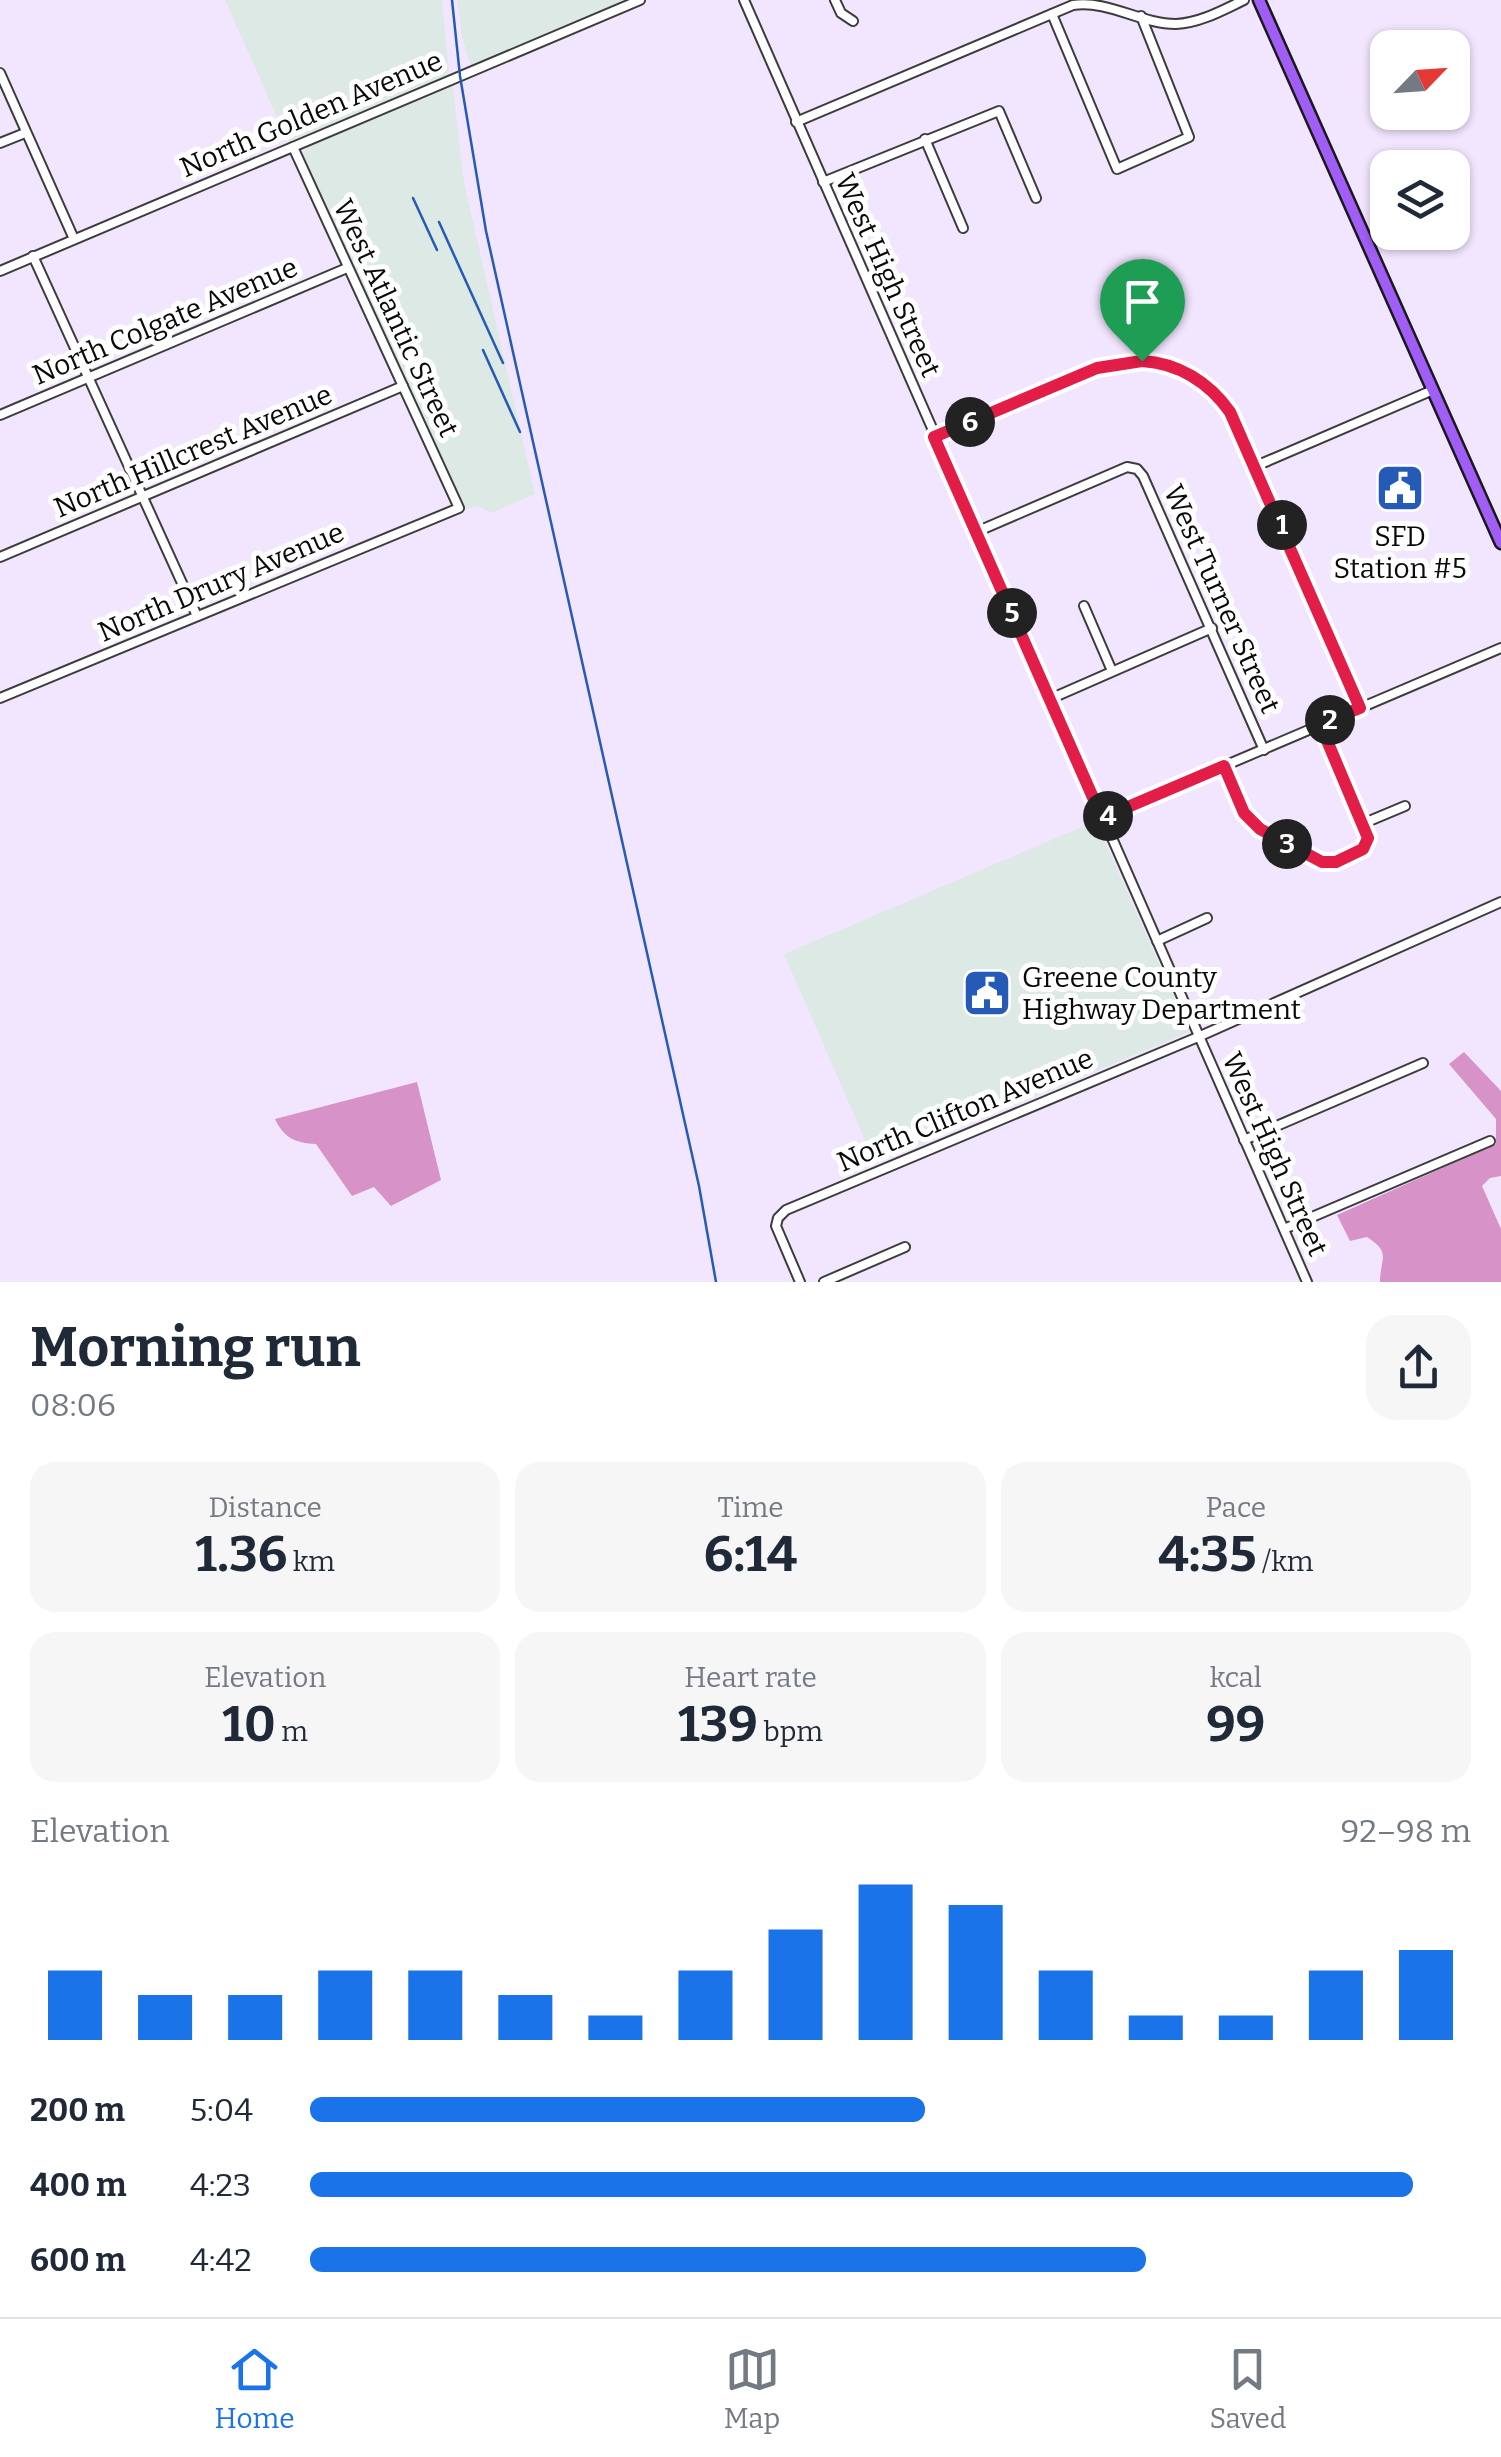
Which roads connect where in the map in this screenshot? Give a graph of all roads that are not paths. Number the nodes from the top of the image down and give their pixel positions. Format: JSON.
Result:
{"nodes":[{"id":1,"x":640,"y":0,"type":"edge"},
{"id":2,"x":744,"y":0,"type":"edge"},
{"id":3,"x":835,"y":0,"type":"edge"},
{"id":4,"x":1244,"y":0,"type":"edge"},
{"id":5,"x":1258,"y":0,"type":"edge"},
{"id":6,"x":1052,"y":14,"type":"junction"},
{"id":7,"x":1141,"y":16,"type":"junction"},
{"id":8,"x":853,"y":21,"type":"dead end"},
{"id":9,"x":0,"y":73,"type":"edge"},
{"id":10,"x":796,"y":122,"type":"junction"},
{"id":11,"x":26,"y":133,"type":"junction"},
{"id":12,"x":926,"y":139,"type":"junction"},
{"id":13,"x":0,"y":144,"type":"edge"},
{"id":14,"x":293,"y":147,"type":"junction"},
{"id":15,"x":823,"y":182,"type":"junction"},
{"id":16,"x":1036,"y":198,"type":"dead end"},
{"id":17,"x":963,"y":228,"type":"dead end"},
{"id":18,"x":74,"y":239,"type":"junction"},
{"id":19,"x":33,"y":256,"type":"junction"},
{"id":20,"x":347,"y":268,"type":"junction"},
{"id":21,"x":0,"y":271,"type":"edge"},
{"id":22,"x":88,"y":378,"type":"junction"},
{"id":23,"x":403,"y":386,"type":"junction"},
{"id":24,"x":1432,"y":390,"type":"junction"},
{"id":25,"x":0,"y":415,"type":"edge"},
{"id":26,"x":934,"y":437,"type":"junction"},
{"id":27,"x":1256,"y":466,"type":"junction"},
{"id":28,"x":142,"y":496,"type":"junction"},
{"id":29,"x":459,"y":508,"type":"joint"},
{"id":30,"x":976,"y":532,"type":"junction"},
{"id":31,"x":1501,"y":543,"type":"edge"},
{"id":32,"x":0,"y":557,"type":"edge"},
{"id":33,"x":1084,"y":606,"type":"dead end"},
{"id":34,"x":197,"y":616,"type":"junction"},
{"id":35,"x":1212,"y":628,"type":"junction"},
{"id":36,"x":1501,"y":648,"type":"edge"},
{"id":37,"x":1112,"y":671,"type":"junction"},
{"id":38,"x":0,"y":698,"type":"edge"},
{"id":39,"x":1050,"y":698,"type":"junction"},
{"id":40,"x":1360,"y":708,"type":"junction"},
{"id":41,"x":1320,"y":724,"type":"junction"},
{"id":42,"x":1264,"y":750,"type":"junction"},
{"id":43,"x":1224,"y":766,"type":"junction"},
{"id":44,"x":1405,"y":806,"type":"dead end"},
{"id":45,"x":1102,"y":818,"type":"junction"},
{"id":46,"x":1362,"y":824,"type":"junction"},
{"id":47,"x":1501,"y":902,"type":"edge"},
{"id":48,"x":1207,"y":918,"type":"dead end"},
{"id":49,"x":1157,"y":942,"type":"junction"},
{"id":50,"x":1198,"y":1037,"type":"junction"},
{"id":51,"x":1423,"y":1062,"type":"dead end"},
{"id":52,"x":1244,"y":1140,"type":"junction"},
{"id":53,"x":1490,"y":1141,"type":"dead end"},
{"id":54,"x":1284,"y":1229,"type":"junction"},
{"id":55,"x":905,"y":1247,"type":"dead end"},
{"id":56,"x":800,"y":1282,"type":"edge"},
{"id":57,"x":824,"y":1282,"type":"edge"},
{"id":58,"x":1307,"y":1282,"type":"edge"}],
"edges":[{"from":1,"to":14,"type":"street","name":"North Golden Avenue"},
{"from":2,"to":10,"type":"street","name":"West High Street"},
{"from":3,"to":8,"type":"street"},
{"from":4,"to":7,"type":"street"},
{"from":5,"to":24,"type":"main road"},
{"from":6,"to":7,"type":"street"},
{"from":6,"to":7,"type":"street"},
{"from":6,"to":10,"type":"street"},
{"from":9,"to":11,"type":"street"},
{"from":10,"to":15,"type":"street","name":"West High Street"},
{"from":11,"to":13,"type":"street"},
{"from":11,"to":18,"type":"street"},
{"from":12,"to":15,"type":"street"},
{"from":12,"to":16,"type":"street"},
{"from":12,"to":17,"type":"street"},
{"from":14,"to":18,"type":"street","name":"North Golden Avenue"},
{"from":14,"to":20,"type":"street","name":"West Atlantic Street"},
{"from":15,"to":26,"type":"street","name":"West High Street"},
{"from":18,"to":19,"type":"street","name":"North Golden Avenue"},
{"from":19,"to":21,"type":"street","name":"North Golden Avenue"},
{"from":19,"to":22,"type":"street"},
{"from":20,"to":22,"type":"street","name":"North Colgate Avenue"},
{"from":20,"to":23,"type":"street","name":"West Atlantic Street"},
{"from":22,"to":25,"type":"street","name":"North Colgate Avenue"},
{"from":22,"to":28,"type":"street"},
{"from":23,"to":28,"type":"street","name":"North Hillcrest Avenue"},
{"from":23,"to":29,"type":"street","name":"West Atlantic Street"},
{"from":24,"to":27,"type":"street"},
{"from":24,"to":31,"type":"main road"},
{"from":26,"to":27,"type":"street"},
{"from":26,"to":30,"type":"street","name":"West High Street"},
{"from":27,"to":40,"type":"street"},
{"from":28,"to":32,"type":"street","name":"North Hillcrest Avenue"},
{"from":28,"to":34,"type":"street"},
{"from":29,"to":34,"type":"street","name":"North Drury Avenue"},
{"from":30,"to":35,"type":"street","name":"West Turner Street"},
{"from":30,"to":39,"type":"street","name":"West High Street"},
{"from":33,"to":37,"type":"street"},
{"from":34,"to":38,"type":"street","name":"North Drury Avenue"},
{"from":35,"to":37,"type":"street"},
{"from":35,"to":42,"type":"street","name":"West Turner Street"},
{"from":36,"to":40,"type":"street"},
{"from":37,"to":39,"type":"street"},
{"from":39,"to":45,"type":"street","name":"West High Street"},
{"from":40,"to":41,"type":"street"},
{"from":41,"to":42,"type":"street"},
{"from":41,"to":46,"type":"street"},
{"from":42,"to":43,"type":"street"},
{"from":43,"to":45,"type":"street"},
{"from":43,"to":46,"type":"street"},
{"from":44,"to":46,"type":"street"},
{"from":45,"to":49,"type":"street","name":"West High Street"},
{"from":47,"to":50,"type":"street","name":"North Clifton Avenue"},
{"from":48,"to":49,"type":"street"},
{"from":49,"to":50,"type":"street","name":"West High Street"},
{"from":50,"to":52,"type":"street","name":"West High Street"},
{"from":50,"to":56,"type":"street","name":"North Clifton Avenue"},
{"from":51,"to":52,"type":"street"},
{"from":52,"to":54,"type":"street","name":"West High Street"},
{"from":53,"to":54,"type":"street"},
{"from":54,"to":58,"type":"street","name":"West High Street"},
{"from":55,"to":57,"type":"street"}]}
